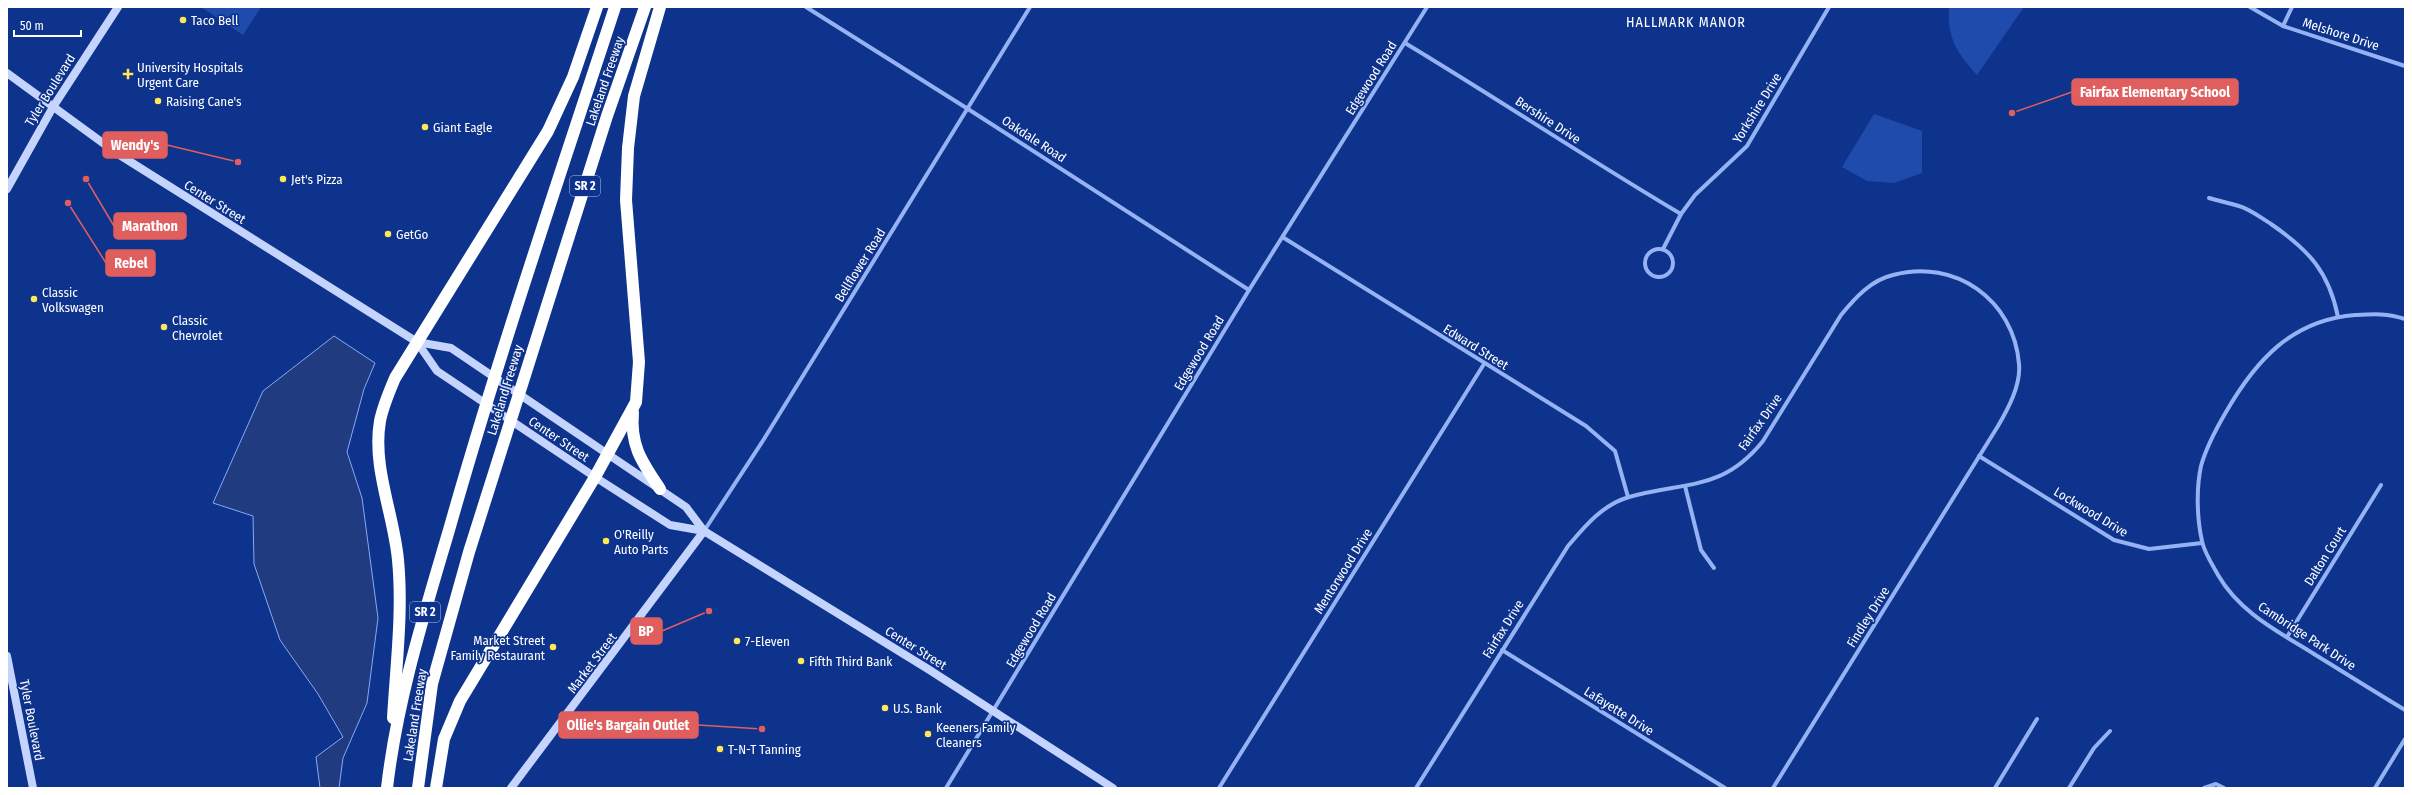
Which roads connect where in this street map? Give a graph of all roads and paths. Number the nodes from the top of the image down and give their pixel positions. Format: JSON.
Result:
{"nodes":[{"id":1,"x":118,"y":7,"type":"edge"},
{"id":2,"x":597,"y":7,"type":"edge"},
{"id":3,"x":616,"y":7,"type":"edge"},
{"id":4,"x":645,"y":7,"type":"edge"},
{"id":5,"x":660,"y":7,"type":"edge"},
{"id":6,"x":806,"y":7,"type":"edge"},
{"id":7,"x":1030,"y":7,"type":"edge"},
{"id":8,"x":1427,"y":7,"type":"edge"},
{"id":9,"x":1829,"y":7,"type":"edge"},
{"id":10,"x":2250,"y":7,"type":"edge"},
{"id":11,"x":2292,"y":7,"type":"edge"},
{"id":12,"x":2283,"y":26,"type":"junction"},
{"id":13,"x":1405,"y":43,"type":"junction"},
{"id":14,"x":2405,"y":66,"type":"edge"},
{"id":15,"x":7,"y":73,"type":"edge"},
{"id":16,"x":53,"y":107,"type":"junction"},
{"id":17,"x":968,"y":108,"type":"junction"},
{"id":18,"x":7,"y":189,"type":"edge"},
{"id":19,"x":2209,"y":198,"type":"dead end"},
{"id":20,"x":1681,"y":214,"type":"junction"},
{"id":21,"x":1284,"y":238,"type":"junction"},
{"id":22,"x":1663,"y":249,"type":"junction"},
{"id":23,"x":1249,"y":290,"type":"junction"},
{"id":24,"x":2338,"y":318,"type":"junction"},
{"id":25,"x":2405,"y":319,"type":"edge"},
{"id":26,"x":417,"y":342,"type":"junction"},
{"id":27,"x":1484,"y":364,"type":"junction"},
{"id":28,"x":633,"y":409,"type":"junction"},
{"id":29,"x":607,"y":453,"type":"junction"},
{"id":30,"x":1979,"y":456,"type":"junction"},
{"id":31,"x":594,"y":477,"type":"junction"},
{"id":32,"x":2381,"y":485,"type":"dead end"},
{"id":33,"x":1685,"y":486,"type":"junction"},
{"id":34,"x":660,"y":489,"type":"junction"},
{"id":35,"x":1628,"y":498,"type":"junction"},
{"id":36,"x":704,"y":531,"type":"junction"},
{"id":37,"x":2202,"y":543,"type":"junction"},
{"id":38,"x":1714,"y":568,"type":"dead end"},
{"id":39,"x":2287,"y":637,"type":"junction"},
{"id":40,"x":1502,"y":650,"type":"junction"},
{"id":41,"x":7,"y":656,"type":"edge"},
{"id":42,"x":2405,"y":710,"type":"edge"},
{"id":43,"x":993,"y":712,"type":"junction"},
{"id":44,"x":2037,"y":719,"type":"dead end"},
{"id":45,"x":2110,"y":731,"type":"dead end"},
{"id":46,"x":2405,"y":739,"type":"edge"},
{"id":47,"x":390,"y":757,"type":"junction"},
{"id":48,"x":33,"y":788,"type":"edge"},
{"id":49,"x":387,"y":788,"type":"edge"},
{"id":50,"x":418,"y":788,"type":"edge"},
{"id":51,"x":436,"y":788,"type":"edge"},
{"id":52,"x":511,"y":788,"type":"edge"},
{"id":53,"x":946,"y":788,"type":"edge"},
{"id":54,"x":1113,"y":788,"type":"edge"},
{"id":55,"x":1219,"y":788,"type":"edge"},
{"id":56,"x":1416,"y":788,"type":"edge"},
{"id":57,"x":1725,"y":788,"type":"edge"},
{"id":58,"x":1773,"y":788,"type":"edge"},
{"id":59,"x":1995,"y":788,"type":"edge"},
{"id":60,"x":2069,"y":788,"type":"edge"},
{"id":61,"x":2204,"y":788,"type":"edge"},
{"id":62,"x":2224,"y":788,"type":"edge"},
{"id":63,"x":2375,"y":788,"type":"edge"}],
"edges":[{"from":1,"to":16,"type":"main road","name":"Tyler Boulevard"},
{"from":2,"to":26,"type":"highway"},
{"from":3,"to":47,"type":"highway","name":"Lakeland Freeway","number":"SR 2"},
{"from":4,"to":50,"type":"highway","name":"Lakeland Freeway","number":"SR 2"},
{"from":5,"to":28,"type":"highway"},
{"from":6,"to":17,"type":"street","name":"Oakdale Road"},
{"from":7,"to":17,"type":"street","name":"Bellflower Road"},
{"from":8,"to":13,"type":"street","name":"Edgewood Road"},
{"from":9,"to":20,"type":"street","name":"Yorkshire Drive"},
{"from":10,"to":12,"type":"street","name":"Melshore Drive"},
{"from":11,"to":12,"type":"street"},
{"from":12,"to":14,"type":"street","name":"Melshore Drive"},
{"from":13,"to":20,"type":"street","name":"Bershire Drive"},
{"from":13,"to":21,"type":"street","name":"Edgewood Road"},
{"from":15,"to":16,"type":"main road","name":"Center Street"},
{"from":16,"to":18,"type":"main road","name":"Tyler Boulevard"},
{"from":16,"to":26,"type":"main road","name":"Center Street"},
{"from":17,"to":23,"type":"street","name":"Oakdale Road"},
{"from":17,"to":36,"type":"street","name":"Bellflower Road"},
{"from":19,"to":24,"type":"street"},
{"from":20,"to":22,"type":"street","name":"Yorkshire Drive"},
{"from":21,"to":23,"type":"street","name":"Edgewood Road"},
{"from":21,"to":27,"type":"street","name":"Edward Street"},
{"from":22,"to":22,"type":"street"},
{"from":23,"to":43,"type":"street","name":"Edgewood Road"},
{"from":24,"to":25,"type":"street","name":"Cambridge Park Drive"},
{"from":24,"to":37,"type":"street","name":"Cambridge Park Drive"},
{"from":26,"to":29,"type":"main road","name":"Center Street"},
{"from":26,"to":31,"type":"main road","name":"Center Street"},
{"from":26,"to":47,"type":"highway"},
{"from":27,"to":35,"type":"street","name":"Edward Street"},
{"from":27,"to":55,"type":"street","name":"Mentorwood Drive"},
{"from":28,"to":29,"type":"highway"},
{"from":28,"to":34,"type":"highway"},
{"from":29,"to":31,"type":"highway"},
{"from":29,"to":34,"type":"main road","name":"Center Street"},
{"from":30,"to":33,"type":"street","name":"Fairfax Drive"},
{"from":30,"to":37,"type":"street","name":"Lockwood Drive"},
{"from":30,"to":58,"type":"street","name":"Findley Drive"},
{"from":31,"to":36,"type":"main road","name":"Center Street"},
{"from":31,"to":51,"type":"highway"},
{"from":32,"to":39,"type":"street","name":"Dalton Court"},
{"from":33,"to":35,"type":"street","name":"Fairfax Drive"},
{"from":33,"to":38,"type":"street"},
{"from":34,"to":36,"type":"main road","name":"Center Street"},
{"from":35,"to":40,"type":"street","name":"Fairfax Drive"},
{"from":36,"to":43,"type":"main road","name":"Center Street"},
{"from":36,"to":52,"type":"main road","name":"Market Street"},
{"from":37,"to":39,"type":"street","name":"Cambridge Park Drive"},
{"from":39,"to":42,"type":"street","name":"Cambridge Park Drive"},
{"from":40,"to":56,"type":"street","name":"Fairfax Drive"},
{"from":40,"to":57,"type":"street","name":"Lafayette Drive"},
{"from":41,"to":48,"type":"main road","name":"Tyler Boulevard"},
{"from":43,"to":53,"type":"street","name":"Edgewood Road"},
{"from":43,"to":54,"type":"main road","name":"Center Street"},
{"from":44,"to":59,"type":"street"},
{"from":45,"to":60,"type":"street"},
{"from":46,"to":63,"type":"street"},
{"from":47,"to":49,"type":"highway","name":"Lakeland Freeway","number":"SR 2"},
{"from":61,"to":62,"type":"street"}]}
